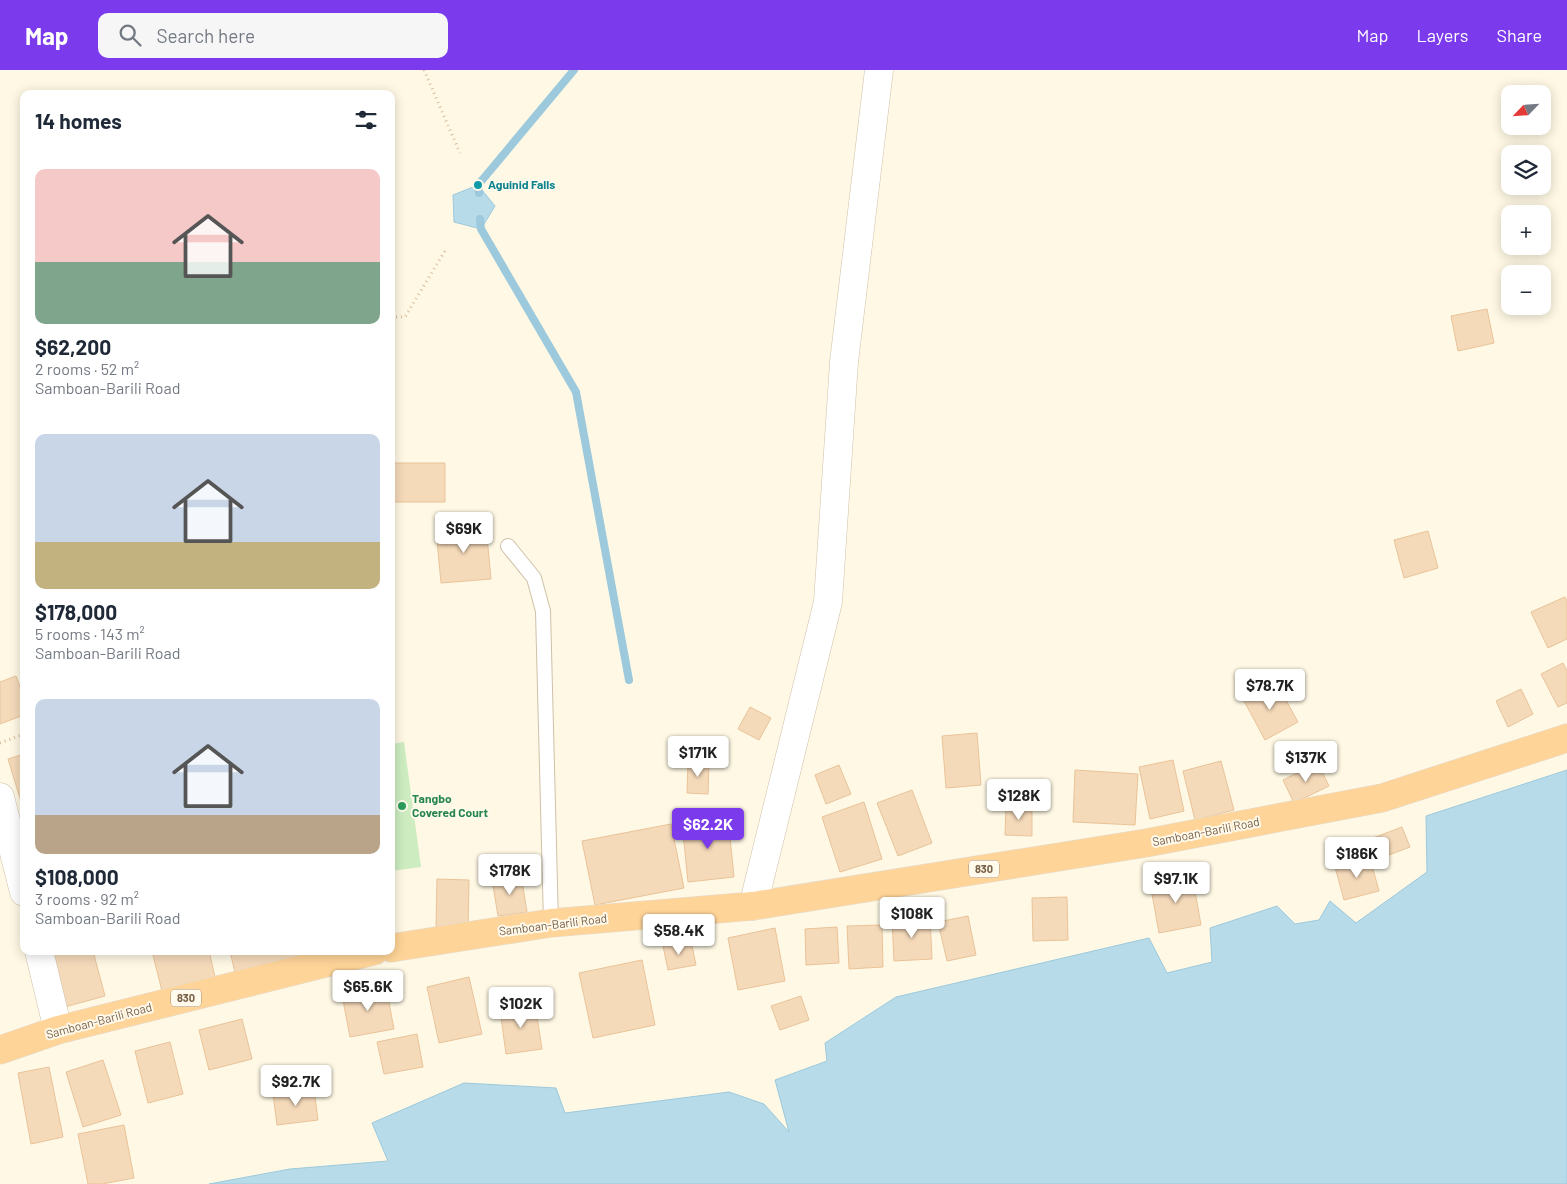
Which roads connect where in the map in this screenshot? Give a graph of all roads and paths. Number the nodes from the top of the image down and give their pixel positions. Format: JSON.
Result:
{"nodes":[{"id":1,"x":424,"y":70,"type":"edge"},
{"id":2,"x":879,"y":70,"type":"edge"},
{"id":3,"x":460,"y":153,"type":"dead end"},
{"id":4,"x":446,"y":249,"type":"dead end"},
{"id":5,"x":395,"y":317,"type":"edge"},
{"id":6,"x":508,"y":546,"type":"dead end"},
{"id":7,"x":20,"y":736,"type":"edge"},
{"id":8,"x":1567,"y":738,"type":"edge"},
{"id":9,"x":0,"y":743,"type":"edge"},
{"id":10,"x":0,"y":796,"type":"edge"},
{"id":11,"x":20,"y":876,"type":"edge"},
{"id":12,"x":753,"y":906,"type":"junction"},
{"id":13,"x":551,"y":923,"type":"junction"},
{"id":14,"x":395,"y":947,"type":"edge"},
{"id":15,"x":40,"y":955,"type":"edge"},
{"id":16,"x":358,"y":955,"type":"edge"},
{"id":17,"x":58,"y":1030,"type":"junction"},
{"id":18,"x":0,"y":1050,"type":"edge"}],
"edges":[{"from":1,"to":3,"type":"path"},
{"from":2,"to":12,"type":"street"},
{"from":4,"to":5,"type":"path"},
{"from":6,"to":13,"type":"lane"},
{"from":7,"to":9,"type":"path"},
{"from":8,"to":12,"type":"highway","name":"Samboan-Barili Road","number":"830"},
{"from":10,"to":11,"type":"street"},
{"from":12,"to":13,"type":"highway","name":"Samboan-Barili Road","number":"830"},
{"from":13,"to":14,"type":"highway","name":"Samboan-Barili Road","number":"830"},
{"from":15,"to":17,"type":"street"},
{"from":16,"to":17,"type":"highway","name":"Samboan-Barili Road","number":"830"},
{"from":17,"to":18,"type":"highway","name":"Samboan-Barili Road","number":"830"}]}
